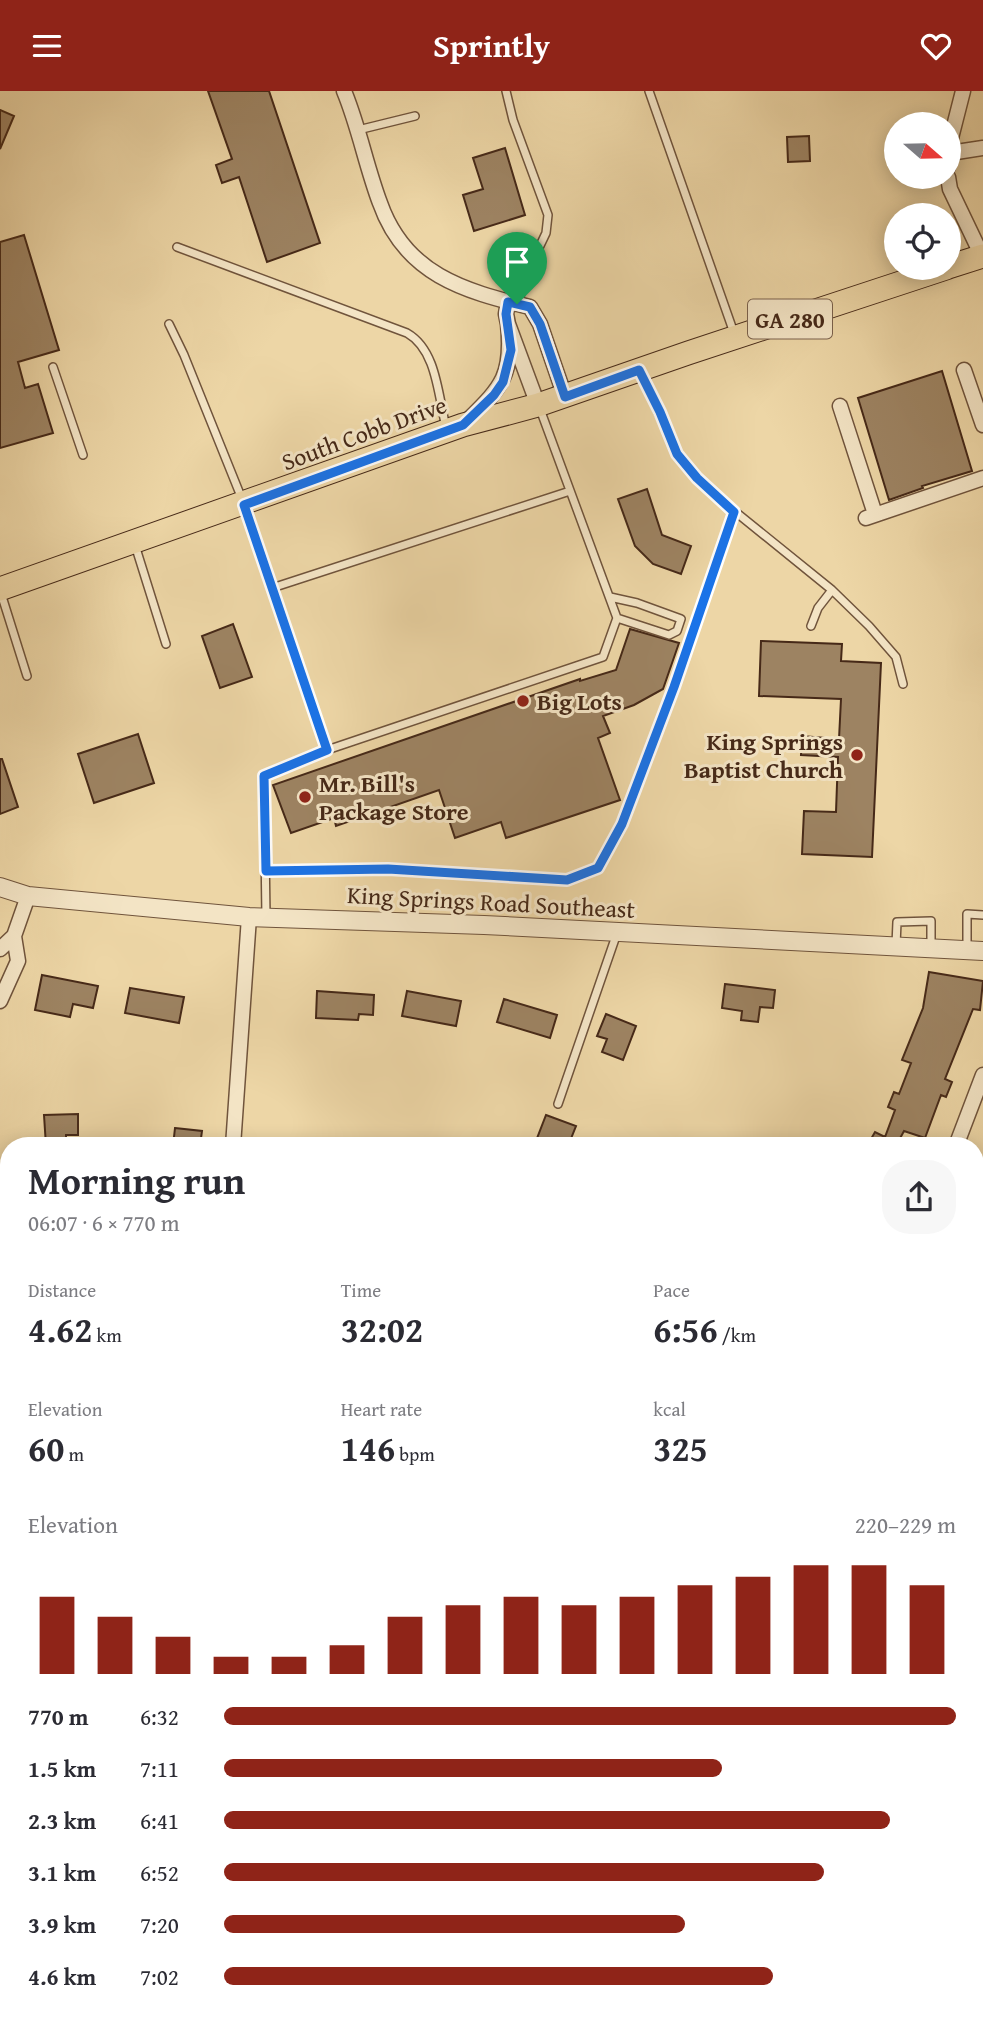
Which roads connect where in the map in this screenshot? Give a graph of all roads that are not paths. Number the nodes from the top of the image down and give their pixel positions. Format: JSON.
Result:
{"nodes":[{"id":1,"x":344,"y":91,"type":"edge"},
{"id":2,"x":506,"y":91,"type":"edge"},
{"id":3,"x":649,"y":91,"type":"edge"},
{"id":4,"x":963,"y":91,"type":"edge"},
{"id":5,"x":958,"y":112,"type":"edge"},
{"id":6,"x":415,"y":116,"type":"dead end"},
{"id":7,"x":358,"y":130,"type":"junction"},
{"id":8,"x":983,"y":148,"type":"edge"},
{"id":9,"x":961,"y":156,"type":"edge"},
{"id":10,"x":950,"y":189,"type":"edge"},
{"id":11,"x":177,"y":247,"type":"dead end"},
{"id":12,"x":982,"y":256,"type":"edge"},
{"id":13,"x":961,"y":263,"type":"edge"},
{"id":14,"x":908,"y":280,"type":"edge"},
{"id":15,"x":513,"y":303,"type":"junction"},
{"id":16,"x":169,"y":324,"type":"dead end"},
{"id":17,"x":508,"y":324,"type":"junction"},
{"id":18,"x":736,"y":337,"type":"junction"},
{"id":19,"x":53,"y":367,"type":"dead end"},
{"id":20,"x":639,"y":370,"type":"junction"},
{"id":21,"x":964,"y":370,"type":"dead end"},
{"id":22,"x":565,"y":397,"type":"junction"},
{"id":23,"x":538,"y":405,"type":"junction"},
{"id":24,"x":840,"y":406,"type":"dead end"},
{"id":25,"x":983,"y":425,"type":"edge"},
{"id":26,"x":455,"y":428,"type":"junction"},
{"id":27,"x":83,"y":455,"type":"dead end"},
{"id":28,"x":983,"y":478,"type":"edge"},
{"id":29,"x":570,"y":491,"type":"junction"},
{"id":30,"x":244,"y":505,"type":"junction"},
{"id":31,"x":734,"y":512,"type":"junction"},
{"id":32,"x":134,"y":543,"type":"junction"},
{"id":33,"x":272,"y":588,"type":"junction"},
{"id":34,"x":0,"y":589,"type":"edge"},
{"id":35,"x":832,"y":590,"type":"junction"},
{"id":36,"x":610,"y":597,"type":"junction"},
{"id":37,"x":617,"y":618,"type":"junction"},
{"id":38,"x":810,"y":625,"type":"dead end"},
{"id":39,"x":166,"y":644,"type":"dead end"},
{"id":40,"x":27,"y":677,"type":"dead end"},
{"id":41,"x":903,"y":684,"type":"dead end"},
{"id":42,"x":327,"y":750,"type":"junction"},
{"id":43,"x":266,"y":871,"type":"junction"},
{"id":44,"x":0,"y":887,"type":"edge"},
{"id":45,"x":28,"y":896,"type":"junction"},
{"id":46,"x":983,"y":915,"type":"edge"},
{"id":47,"x":258,"y":917,"type":"junction"},
{"id":48,"x":617,"y":932,"type":"junction"},
{"id":49,"x":14,"y":936,"type":"junction"},
{"id":50,"x":896,"y":946,"type":"junction"},
{"id":51,"x":931,"y":948,"type":"junction"},
{"id":52,"x":0,"y":949,"type":"edge"},
{"id":53,"x":975,"y":950,"type":"edge"},
{"id":54,"x":0,"y":1001,"type":"edge"},
{"id":55,"x":983,"y":1075,"type":"edge"},
{"id":56,"x":558,"y":1104,"type":"dead end"},
{"id":57,"x":234,"y":1137,"type":"edge"},
{"id":58,"x":959,"y":1137,"type":"edge"}],
"edges":[{"from":1,"to":7,"type":"street"},
{"from":2,"to":15,"type":"lane"},
{"from":3,"to":18,"type":"lane"},
{"from":4,"to":5,"type":"street"},
{"from":6,"to":7,"type":"lane"},
{"from":7,"to":15,"type":"street"},
{"from":8,"to":9,"type":"street"},
{"from":10,"to":12,"type":"street"},
{"from":11,"to":26,"type":"lane"},
{"from":12,"to":13,"type":"main road","name":"South Cobb Drive","number":"GA 280"},
{"from":14,"to":18,"type":"main road","name":"South Cobb Drive","number":"GA 280"},
{"from":15,"to":17,"type":"street"},
{"from":15,"to":22,"type":"street"},
{"from":16,"to":30,"type":"lane"},
{"from":17,"to":23,"type":"street"},
{"from":17,"to":26,"type":"street"},
{"from":18,"to":20,"type":"main road","name":"South Cobb Drive","number":"GA 280"},
{"from":19,"to":27,"type":"lane"},
{"from":20,"to":22,"type":"main road","name":"South Cobb Drive","number":"GA 280"},
{"from":20,"to":31,"type":"lane"},
{"from":21,"to":25,"type":"street"},
{"from":22,"to":23,"type":"main road","name":"South Cobb Drive","number":"GA 280"},
{"from":23,"to":26,"type":"main road","name":"South Cobb Drive","number":"GA 280"},
{"from":23,"to":29,"type":"lane"},
{"from":24,"to":28,"type":"street"},
{"from":26,"to":30,"type":"main road","name":"South Cobb Drive","number":"GA 280"},
{"from":29,"to":33,"type":"lane"},
{"from":29,"to":36,"type":"lane"},
{"from":30,"to":32,"type":"main road","name":"South Cobb Drive","number":"GA 280"},
{"from":30,"to":33,"type":"lane"},
{"from":31,"to":35,"type":"lane"},
{"from":31,"to":43,"type":"lane"},
{"from":32,"to":34,"type":"main road","name":"South Cobb Drive","number":"GA 280"},
{"from":32,"to":39,"type":"lane"},
{"from":33,"to":42,"type":"lane"},
{"from":34,"to":40,"type":"lane"},
{"from":35,"to":38,"type":"lane"},
{"from":35,"to":41,"type":"lane"},
{"from":36,"to":37,"type":"lane"},
{"from":36,"to":37,"type":"lane"},
{"from":37,"to":42,"type":"lane"},
{"from":42,"to":43,"type":"lane"},
{"from":43,"to":47,"type":"lane"},
{"from":44,"to":45,"type":"street","name":"King Springs Road Southeast"},
{"from":45,"to":47,"type":"street","name":"King Springs Road Southeast"},
{"from":45,"to":49,"type":"street"},
{"from":46,"to":53,"type":"lane"},
{"from":47,"to":48,"type":"street","name":"King Springs Road Southeast"},
{"from":47,"to":57,"type":"street"},
{"from":48,"to":50,"type":"street","name":"King Springs Road Southeast"},
{"from":48,"to":56,"type":"lane"},
{"from":49,"to":52,"type":"street"},
{"from":49,"to":54,"type":"street"},
{"from":50,"to":51,"type":"street","name":"King Springs Road Southeast"},
{"from":50,"to":51,"type":"lane"},
{"from":51,"to":53,"type":"street","name":"King Springs Road Southeast"},
{"from":55,"to":58,"type":"street"}]}
